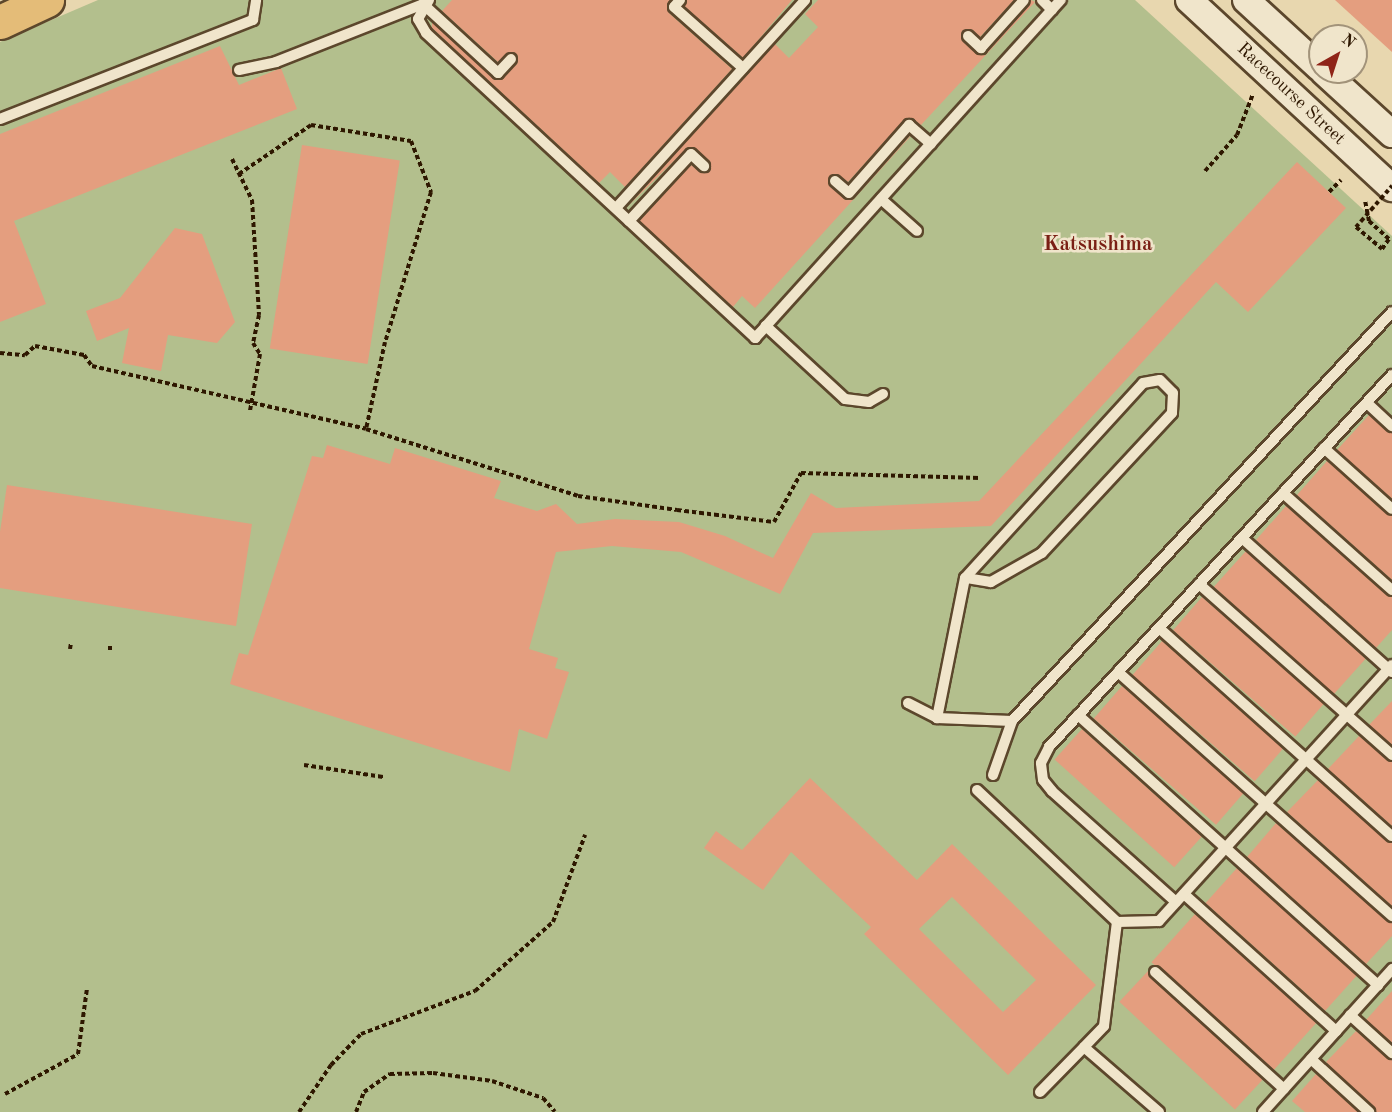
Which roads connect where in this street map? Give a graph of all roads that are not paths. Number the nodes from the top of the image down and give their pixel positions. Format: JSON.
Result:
{"nodes":[{"id":1,"x":47,"y":0,"type":"edge"},
{"id":2,"x":256,"y":0,"type":"edge"},
{"id":3,"x":680,"y":0,"type":"edge"},
{"id":4,"x":805,"y":0,"type":"edge"},
{"id":5,"x":1024,"y":0,"type":"edge"},
{"id":6,"x":1042,"y":0,"type":"edge"},
{"id":7,"x":1061,"y":0,"type":"edge"},
{"id":8,"x":1189,"y":0,"type":"edge"},
{"id":9,"x":1246,"y":0,"type":"edge"},
{"id":10,"x":426,"y":2,"type":"edge"},
{"id":11,"x":1052,"y":10,"type":"junction"},
{"id":12,"x":0,"y":22,"type":"edge"},
{"id":13,"x":968,"y":36,"type":"dead end"},
{"id":14,"x":1308,"y":57,"type":"edge"},
{"id":15,"x":511,"y":59,"type":"dead end"},
{"id":16,"x":743,"y":68,"type":"junction"},
{"id":17,"x":239,"y":70,"type":"dead end"},
{"id":18,"x":1337,"y":84,"type":"edge"},
{"id":19,"x":0,"y":119,"type":"edge"},
{"id":20,"x":1392,"y":134,"type":"edge"},
{"id":21,"x":931,"y":144,"type":"junction"},
{"id":22,"x":704,"y":166,"type":"dead end"},
{"id":23,"x":835,"y":180,"type":"dead end"},
{"id":24,"x":1392,"y":187,"type":"edge"},
{"id":25,"x":881,"y":199,"type":"junction"},
{"id":26,"x":615,"y":208,"type":"junction"},
{"id":27,"x":629,"y":221,"type":"junction"},
{"id":28,"x":916,"y":231,"type":"dead end"},
{"id":29,"x":1392,"y":312,"type":"edge"},
{"id":30,"x":766,"y":326,"type":"junction"},
{"id":31,"x":1392,"y":375,"type":"edge"},
{"id":32,"x":883,"y":394,"type":"dead end"},
{"id":33,"x":1366,"y":403,"type":"junction"},
{"id":34,"x":1392,"y":426,"type":"edge"},
{"id":35,"x":1324,"y":448,"type":"junction"},
{"id":36,"x":1283,"y":493,"type":"junction"},
{"id":37,"x":1392,"y":509,"type":"edge"},
{"id":38,"x":1242,"y":538,"type":"junction"},
{"id":39,"x":965,"y":578,"type":"junction"},
{"id":40,"x":1199,"y":584,"type":"junction"},
{"id":41,"x":1392,"y":590,"type":"edge"},
{"id":42,"x":1159,"y":628,"type":"junction"},
{"id":43,"x":1391,"y":668,"type":"edge"},
{"id":44,"x":1118,"y":672,"type":"junction"},
{"id":45,"x":908,"y":703,"type":"dead end"},
{"id":46,"x":1078,"y":715,"type":"junction"},
{"id":47,"x":1347,"y":715,"type":"junction"},
{"id":48,"x":937,"y":717,"type":"junction"},
{"id":49,"x":1012,"y":721,"type":"junction"},
{"id":50,"x":1392,"y":755,"type":"edge"},
{"id":51,"x":1306,"y":760,"type":"junction"},
{"id":52,"x":993,"y":775,"type":"dead end"},
{"id":53,"x":977,"y":790,"type":"dead end"},
{"id":54,"x":1266,"y":804,"type":"junction"},
{"id":55,"x":1392,"y":836,"type":"edge"},
{"id":56,"x":1226,"y":848,"type":"junction"},
{"id":57,"x":1184,"y":894,"type":"junction"},
{"id":58,"x":1176,"y":902,"type":"junction"},
{"id":59,"x":1392,"y":916,"type":"edge"},
{"id":60,"x":1117,"y":922,"type":"junction"},
{"id":61,"x":1391,"y":971,"type":"edge"},
{"id":62,"x":1155,"y":972,"type":"dead end"},
{"id":63,"x":1378,"y":985,"type":"junction"},
{"id":64,"x":1350,"y":1015,"type":"junction"},
{"id":65,"x":1336,"y":1031,"type":"junction"},
{"id":66,"x":1084,"y":1047,"type":"junction"},
{"id":67,"x":1392,"y":1053,"type":"edge"},
{"id":68,"x":1311,"y":1059,"type":"junction"},
{"id":69,"x":1284,"y":1089,"type":"junction"},
{"id":70,"x":1040,"y":1092,"type":"dead end"},
{"id":71,"x":1265,"y":1111,"type":"edge"},
{"id":72,"x":1159,"y":1112,"type":"edge"},
{"id":73,"x":1369,"y":1112,"type":"edge"}],
"edges":[{"from":1,"to":12,"type":"main road"},
{"from":2,"to":19,"type":"lane"},
{"from":3,"to":16,"type":"lane"},
{"from":4,"to":16,"type":"lane"},
{"from":5,"to":13,"type":"lane"},
{"from":6,"to":11,"type":"lane"},
{"from":7,"to":11,"type":"lane"},
{"from":8,"to":24,"type":"street","name":"Racecourse Street"},
{"from":9,"to":14,"type":"street"},
{"from":10,"to":15,"type":"lane"},
{"from":10,"to":17,"type":"lane"},
{"from":10,"to":26,"type":"lane"},
{"from":11,"to":21,"type":"lane"},
{"from":16,"to":26,"type":"lane"},
{"from":18,"to":20,"type":"street"},
{"from":21,"to":23,"type":"lane"},
{"from":21,"to":25,"type":"lane"},
{"from":22,"to":27,"type":"lane"},
{"from":25,"to":28,"type":"lane"},
{"from":25,"to":30,"type":"lane"},
{"from":26,"to":27,"type":"lane"},
{"from":27,"to":30,"type":"lane"},
{"from":29,"to":49,"type":"lane"},
{"from":30,"to":32,"type":"lane"},
{"from":31,"to":33,"type":"lane"},
{"from":33,"to":34,"type":"lane"},
{"from":33,"to":35,"type":"lane"},
{"from":35,"to":36,"type":"lane"},
{"from":35,"to":37,"type":"lane"},
{"from":36,"to":38,"type":"lane"},
{"from":36,"to":41,"type":"lane"},
{"from":38,"to":40,"type":"lane"},
{"from":38,"to":43,"type":"lane"},
{"from":39,"to":39,"type":"lane"},
{"from":39,"to":48,"type":"lane"},
{"from":40,"to":42,"type":"lane"},
{"from":40,"to":47,"type":"lane"},
{"from":42,"to":44,"type":"lane"},
{"from":42,"to":51,"type":"lane"},
{"from":43,"to":47,"type":"lane"},
{"from":44,"to":46,"type":"lane"},
{"from":44,"to":54,"type":"lane"},
{"from":45,"to":48,"type":"lane"},
{"from":46,"to":56,"type":"lane"},
{"from":46,"to":58,"type":"lane"},
{"from":47,"to":50,"type":"lane"},
{"from":47,"to":51,"type":"lane"},
{"from":48,"to":49,"type":"lane"},
{"from":49,"to":52,"type":"lane"},
{"from":51,"to":54,"type":"lane"},
{"from":51,"to":55,"type":"lane"},
{"from":53,"to":60,"type":"lane"},
{"from":54,"to":56,"type":"lane"},
{"from":54,"to":59,"type":"lane"},
{"from":56,"to":57,"type":"lane"},
{"from":56,"to":63,"type":"lane"},
{"from":57,"to":58,"type":"lane"},
{"from":57,"to":65,"type":"lane"},
{"from":58,"to":60,"type":"lane"},
{"from":60,"to":66,"type":"lane"},
{"from":61,"to":63,"type":"lane"},
{"from":62,"to":69,"type":"lane"},
{"from":63,"to":64,"type":"lane"},
{"from":64,"to":65,"type":"lane"},
{"from":64,"to":67,"type":"lane"},
{"from":65,"to":68,"type":"lane"},
{"from":66,"to":70,"type":"lane"},
{"from":66,"to":72,"type":"lane"},
{"from":68,"to":69,"type":"lane"},
{"from":68,"to":73,"type":"lane"},
{"from":69,"to":71,"type":"lane"}]}
